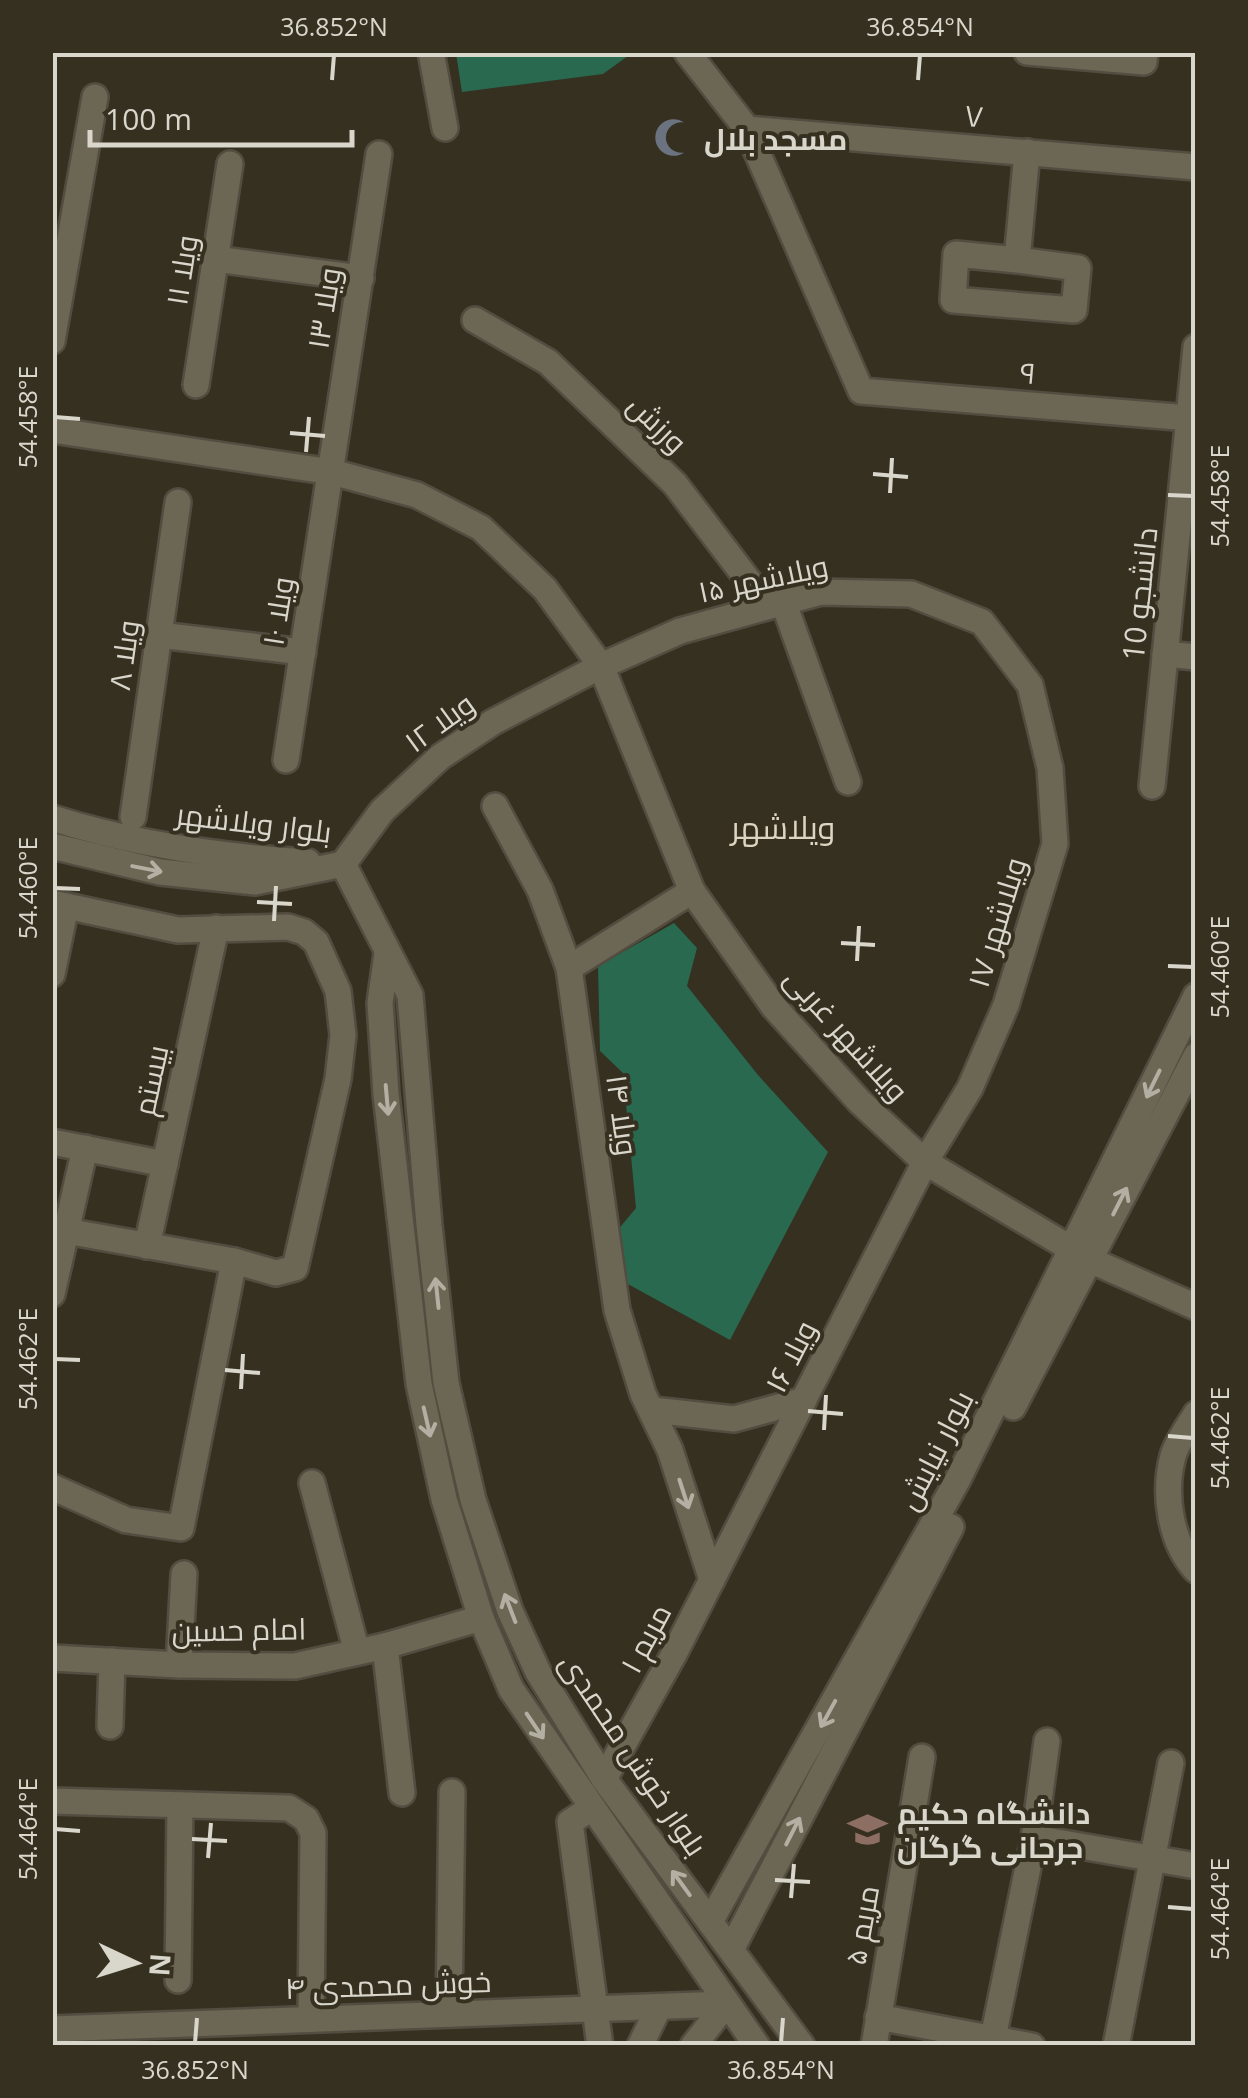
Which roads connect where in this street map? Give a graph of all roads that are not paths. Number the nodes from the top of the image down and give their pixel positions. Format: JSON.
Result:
{"nodes":[{"id":1,"x":432,"y":52,"type":"edge"},
{"id":2,"x":687,"y":52,"type":"edge"},
{"id":3,"x":1027,"y":52,"type":"edge"},
{"id":4,"x":1145,"y":52,"type":"edge"},
{"id":5,"x":94,"y":97,"type":"dead end"},
{"id":6,"x":445,"y":128,"type":"dead end"},
{"id":7,"x":746,"y":128,"type":"junction"},
{"id":8,"x":1027,"y":152,"type":"junction"},
{"id":9,"x":380,"y":154,"type":"dead end"},
{"id":10,"x":230,"y":164,"type":"dead end"},
{"id":11,"x":1196,"y":167,"type":"edge"},
{"id":12,"x":63,"y":215,"type":"edge"},
{"id":13,"x":215,"y":259,"type":"junction"},
{"id":14,"x":1017,"y":260,"type":"junction"},
{"id":15,"x":361,"y":278,"type":"junction"},
{"id":16,"x":475,"y":320,"type":"dead end"},
{"id":17,"x":52,"y":341,"type":"edge"},
{"id":18,"x":1196,"y":348,"type":"edge"},
{"id":19,"x":196,"y":385,"type":"dead end"},
{"id":20,"x":1189,"y":418,"type":"junction"},
{"id":21,"x":52,"y":430,"type":"edge"},
{"id":22,"x":332,"y":472,"type":"junction"},
{"id":23,"x":178,"y":502,"type":"dead end"},
{"id":24,"x":775,"y":603,"type":"junction"},
{"id":25,"x":159,"y":635,"type":"junction"},
{"id":26,"x":303,"y":652,"type":"junction"},
{"id":27,"x":1165,"y":654,"type":"junction"},
{"id":28,"x":1196,"y":658,"type":"edge"},
{"id":29,"x":600,"y":666,"type":"junction"},
{"id":30,"x":1030,"y":686,"type":"joint"},
{"id":31,"x":286,"y":760,"type":"dead end"},
{"id":32,"x":848,"y":782,"type":"dead end"},
{"id":33,"x":1152,"y":786,"type":"dead end"},
{"id":34,"x":495,"y":806,"type":"dead end"},
{"id":35,"x":133,"y":817,"type":"dead end"},
{"id":36,"x":52,"y":818,"type":"edge"},
{"id":37,"x":52,"y":846,"type":"edge"},
{"id":38,"x":343,"y":864,"type":"junction"},
{"id":39,"x":692,"y":891,"type":"junction"},
{"id":40,"x":60,"y":905,"type":"edge"},
{"id":41,"x":216,"y":928,"type":"junction"},
{"id":42,"x":388,"y":953,"type":"junction"},
{"id":43,"x":569,"y":968,"type":"junction"},
{"id":44,"x":52,"y":974,"type":"edge"},
{"id":45,"x":1196,"y":996,"type":"edge"},
{"id":46,"x":1189,"y":1049,"type":"edge"},
{"id":47,"x":52,"y":1142,"type":"edge"},
{"id":48,"x":85,"y":1148,"type":"junction"},
{"id":49,"x":925,"y":1162,"type":"junction"},
{"id":50,"x":165,"y":1164,"type":"junction"},
{"id":51,"x":66,"y":1232,"type":"junction"},
{"id":52,"x":430,"y":1236,"type":"junction"},
{"id":53,"x":401,"y":1239,"type":"junction"},
{"id":54,"x":147,"y":1246,"type":"junction"},
{"id":55,"x":1081,"y":1255,"type":"junction"},
{"id":56,"x":234,"y":1262,"type":"junction"},
{"id":57,"x":52,"y":1294,"type":"edge"},
{"id":58,"x":1196,"y":1306,"type":"edge"},
{"id":59,"x":804,"y":1400,"type":"junction"},
{"id":60,"x":652,"y":1410,"type":"junction"},
{"id":61,"x":1196,"y":1414,"type":"edge"},
{"id":62,"x":312,"y":1483,"type":"dead end"},
{"id":63,"x":52,"y":1487,"type":"edge"},
{"id":64,"x":1196,"y":1570,"type":"edge"},
{"id":65,"x":184,"y":1574,"type":"dead end"},
{"id":66,"x":712,"y":1580,"type":"junction"},
{"id":67,"x":481,"y":1618,"type":"junction"},
{"id":68,"x":385,"y":1646,"type":"junction"},
{"id":69,"x":357,"y":1652,"type":"junction"},
{"id":70,"x":52,"y":1658,"type":"edge"},
{"id":71,"x":112,"y":1660,"type":"junction"},
{"id":72,"x":179,"y":1665,"type":"junction"},
{"id":73,"x":861,"y":1677,"type":"junction"},
{"id":74,"x":110,"y":1726,"type":"dead end"},
{"id":75,"x":1047,"y":1741,"type":"dead end"},
{"id":76,"x":922,"y":1757,"type":"dead end"},
{"id":77,"x":1171,"y":1764,"type":"dead end"},
{"id":78,"x":604,"y":1778,"type":"junction"},
{"id":79,"x":452,"y":1792,"type":"dead end"},
{"id":80,"x":402,"y":1794,"type":"dead end"},
{"id":81,"x":52,"y":1802,"type":"edge"},
{"id":82,"x":180,"y":1805,"type":"junction"},
{"id":83,"x":590,"y":1809,"type":"junction"},
{"id":84,"x":1034,"y":1838,"type":"junction"},
{"id":85,"x":1152,"y":1859,"type":"junction"},
{"id":86,"x":1196,"y":1866,"type":"edge"},
{"id":87,"x":710,"y":1922,"type":"junction"},
{"id":88,"x":732,"y":1948,"type":"junction"},
{"id":89,"x":178,"y":1980,"type":"dead end"},
{"id":90,"x":726,"y":2004,"type":"junction"},
{"id":91,"x":659,"y":2006,"type":"junction"},
{"id":92,"x":595,"y":2009,"type":"junction"},
{"id":93,"x":449,"y":2014,"type":"junction"},
{"id":94,"x":878,"y":2017,"type":"junction"},
{"id":95,"x":311,"y":2019,"type":"junction"},
{"id":96,"x":52,"y":2029,"type":"edge"},
{"id":97,"x":196,"y":2034,"type":"edge"},
{"id":98,"x":993,"y":2038,"type":"junction"},
{"id":99,"x":600,"y":2046,"type":"edge"},
{"id":100,"x":640,"y":2046,"type":"edge"},
{"id":101,"x":693,"y":2046,"type":"edge"},
{"id":102,"x":757,"y":2046,"type":"edge"},
{"id":103,"x":802,"y":2046,"type":"edge"},
{"id":104,"x":874,"y":2046,"type":"edge"},
{"id":105,"x":1032,"y":2046,"type":"edge"},
{"id":106,"x":1116,"y":2046,"type":"edge"}],
"edges":[{"from":1,"to":6,"type":"street"},
{"from":2,"to":7,"type":"street"},
{"from":3,"to":4,"type":"street"},
{"from":5,"to":12,"type":"street"},
{"from":7,"to":8,"type":"street","name":"۷"},
{"from":7,"to":20,"type":"street","name":"۹"},
{"from":8,"to":11,"type":"street","name":"۷"},
{"from":8,"to":14,"type":"street"},
{"from":9,"to":15,"type":"street","name":"۱۳ ویلا"},
{"from":10,"to":13,"type":"street","name":"۱۱ ویلا"},
{"from":12,"to":17,"type":"street"},
{"from":13,"to":15,"type":"street"},
{"from":13,"to":19,"type":"street","name":"۱۱ ویلا"},
{"from":14,"to":14,"type":"street"},
{"from":15,"to":22,"type":"street","name":"۱۳ ویلا"},
{"from":16,"to":24,"type":"street","name":"ورزش"},
{"from":18,"to":20,"type":"street","name":"دانشجو 10"},
{"from":20,"to":27,"type":"street","name":"دانشجو 10"},
{"from":21,"to":22,"type":"street","name":"ویلاشهر غربی"},
{"from":22,"to":26,"type":"street","name":"۱۰ ویلا"},
{"from":22,"to":29,"type":"street","name":"ویلاشهر غربی"},
{"from":23,"to":25,"type":"street","name":"ویلا ۸"},
{"from":24,"to":29,"type":"street","name":"ویلاشهر ۱۵"},
{"from":24,"to":30,"type":"street","name":"ویلاشهر ۱۵"},
{"from":24,"to":32,"type":"street","name":"ورزش"},
{"from":25,"to":26,"type":"street"},
{"from":25,"to":35,"type":"street","name":"ویلا ۸"},
{"from":26,"to":31,"type":"street","name":"۱۰ ویلا"},
{"from":27,"to":28,"type":"street"},
{"from":27,"to":33,"type":"street","name":"دانشجو 10"},
{"from":29,"to":38,"type":"street","name":"ویلا ۱۲"},
{"from":29,"to":39,"type":"street","name":"ویلاشهر غربی"},
{"from":30,"to":49,"type":"street","name":"ویلاشهر ۱۷"},
{"from":34,"to":43,"type":"street","name":"۱۴ ویلا"},
{"from":36,"to":38,"type":"street","name":"بلوار ویلاشهر"},
{"from":37,"to":38,"type":"street","name":"بلوار ویلاشهر","one_way":true},
{"from":38,"to":42,"type":"street"},
{"from":39,"to":43,"type":"street"},
{"from":39,"to":49,"type":"street","name":"ویلاشهر غربی"},
{"from":40,"to":41,"type":"street"},
{"from":40,"to":44,"type":"street"},
{"from":41,"to":50,"type":"street","name":"بیستم"},
{"from":41,"to":56,"type":"street"},
{"from":42,"to":52,"type":"street","name":"بلوار خوش محمدی"},
{"from":42,"to":53,"type":"street","one_way":true},
{"from":43,"to":60,"type":"street","name":"۱۴ ویلا"},
{"from":45,"to":46,"type":"street","name":"بلوار نیایش"},
{"from":46,"to":55,"type":"street","name":"بلوار نیایش"},
{"from":47,"to":48,"type":"street"},
{"from":48,"to":50,"type":"street"},
{"from":48,"to":51,"type":"street"},
{"from":49,"to":55,"type":"street","name":"ویلاشهر غربی"},
{"from":49,"to":59,"type":"street","name":"۱۶ ویلا"},
{"from":50,"to":54,"type":"street","name":"بیستم"},
{"from":51,"to":54,"type":"street"},
{"from":51,"to":57,"type":"street"},
{"from":52,"to":53,"type":"street"},
{"from":78,"to":52,"type":"street","name":"بلوار خوش محمدی","one_way":true},
{"from":53,"to":67,"type":"street","one_way":true},
{"from":54,"to":56,"type":"street"},
{"from":55,"to":58,"type":"street","name":"ویلاشهر غربی"},
{"from":55,"to":73,"type":"street","name":"بلوار نیایش"},
{"from":56,"to":63,"type":"street"},
{"from":59,"to":60,"type":"street"},
{"from":59,"to":66,"type":"street","name":"۱۶ ویلا"},
{"from":60,"to":66,"type":"street","name":"۱۴ ویلا","one_way":true},
{"from":61,"to":64,"type":"street"},
{"from":62,"to":69,"type":"street"},
{"from":65,"to":72,"type":"street"},
{"from":66,"to":78,"type":"street","name":"۱ مریم"},
{"from":67,"to":68,"type":"street","name":"امام حسین"},
{"from":67,"to":83,"type":"street","one_way":true},
{"from":68,"to":69,"type":"street","name":"امام حسین"},
{"from":68,"to":80,"type":"street"},
{"from":69,"to":72,"type":"street","name":"امام حسین"},
{"from":70,"to":71,"type":"street","name":"امام حسین"},
{"from":71,"to":72,"type":"street","name":"امام حسین"},
{"from":71,"to":74,"type":"street"},
{"from":73,"to":87,"type":"street","name":"بلوار نیایش","one_way":true},
{"from":88,"to":73,"type":"street","name":"بلوار نیایش","one_way":true},
{"from":75,"to":84,"type":"street"},
{"from":76,"to":94,"type":"street","name":"۵ مریم"},
{"from":77,"to":85,"type":"street"},
{"from":87,"to":78,"type":"street","name":"بلوار خوش محمدی","one_way":true},
{"from":79,"to":93,"type":"street"},
{"from":81,"to":82,"type":"street"},
{"from":82,"to":89,"type":"street"},
{"from":82,"to":95,"type":"street"},
{"from":83,"to":90,"type":"street"},
{"from":83,"to":92,"type":"street"},
{"from":84,"to":85,"type":"street"},
{"from":84,"to":98,"type":"street"},
{"from":85,"to":86,"type":"street"},
{"from":85,"to":106,"type":"street"},
{"from":87,"to":88,"type":"street","name":"بلوار خوش محمدی"},
{"from":88,"to":103,"type":"street","name":"بلوار خوش محمدی"},
{"from":90,"to":91,"type":"street","name":"خوش محمدی ۴"},
{"from":90,"to":101,"type":"street"},
{"from":90,"to":102,"type":"street"},
{"from":91,"to":92,"type":"street","name":"خوش محمدی ۴"},
{"from":91,"to":100,"type":"street"},
{"from":92,"to":93,"type":"street","name":"خوش محمدی ۴"},
{"from":92,"to":99,"type":"street"},
{"from":93,"to":95,"type":"street","name":"خوش محمدی ۴"},
{"from":94,"to":98,"type":"street"},
{"from":94,"to":104,"type":"street","name":"۵ مریم"},
{"from":95,"to":97,"type":"street","name":"خوش محمدی ۴"},
{"from":96,"to":97,"type":"street","name":"خوش محمدی ۴"},
{"from":98,"to":105,"type":"street"}]}
